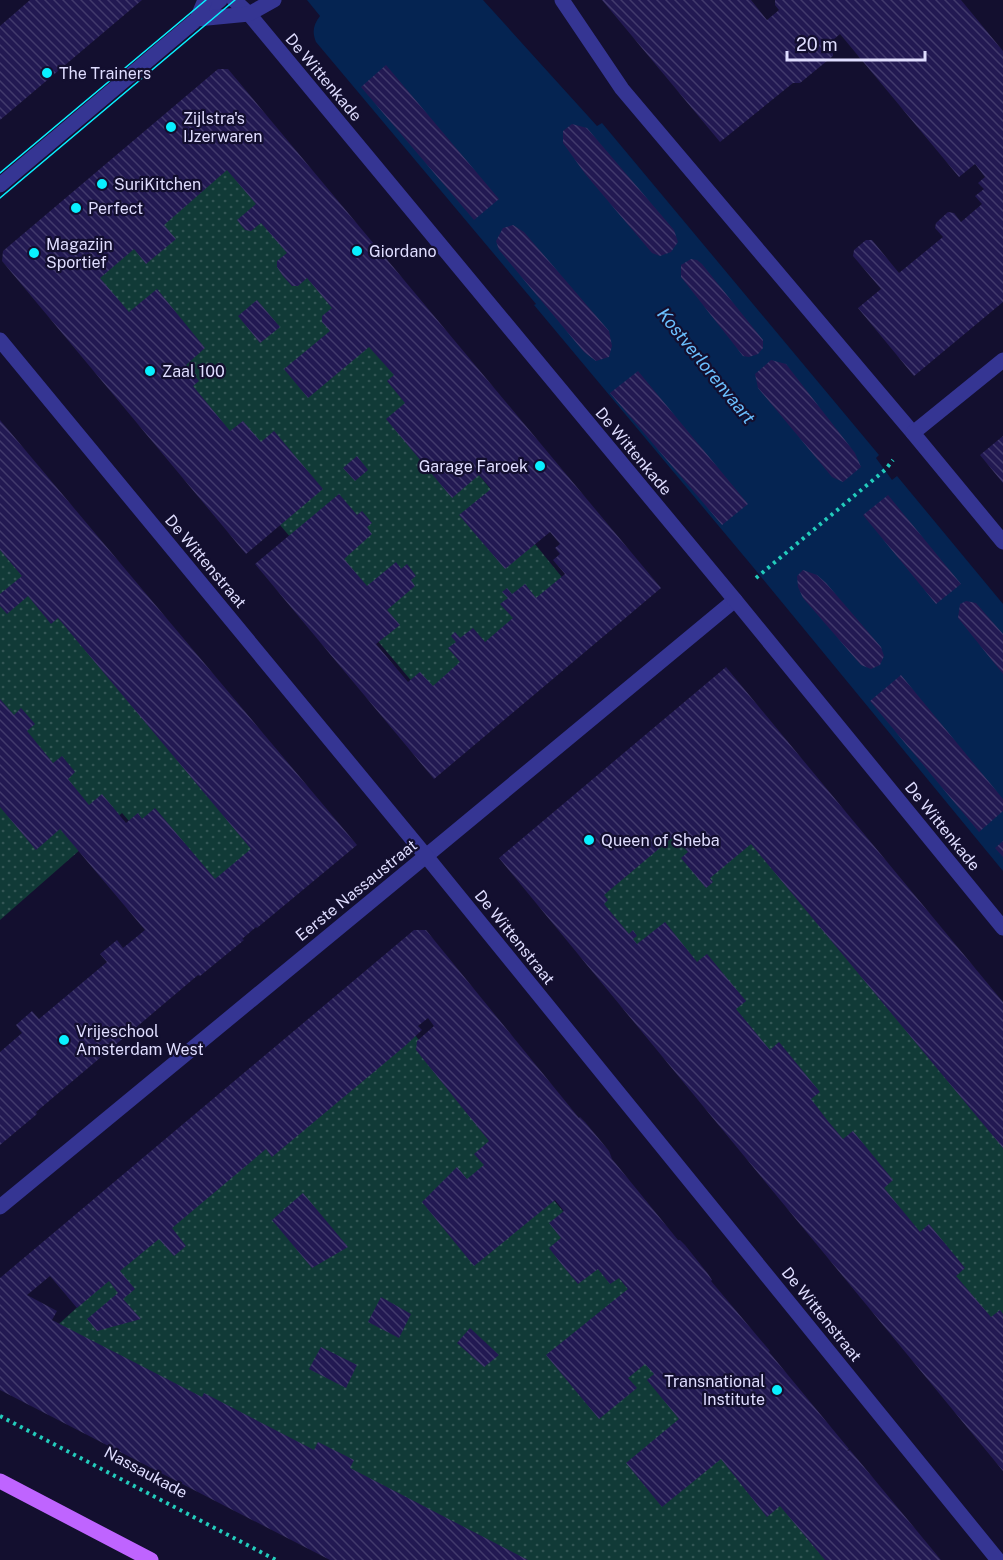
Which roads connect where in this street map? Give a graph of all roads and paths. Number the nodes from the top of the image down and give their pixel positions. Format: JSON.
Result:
{"nodes":[{"id":1,"x":205,"y":0,"type":"edge"},
{"id":2,"x":220,"y":0,"type":"edge"},
{"id":3,"x":234,"y":0,"type":"edge"},
{"id":4,"x":274,"y":0,"type":"edge"},
{"id":5,"x":562,"y":0,"type":"edge"},
{"id":6,"x":249,"y":14,"type":"junction"},
{"id":7,"x":198,"y":19,"type":"junction"},
{"id":8,"x":0,"y":185,"type":"edge"},
{"id":9,"x":0,"y":340,"type":"edge"},
{"id":10,"x":1003,"y":360,"type":"edge"},
{"id":11,"x":913,"y":433,"type":"junction"},
{"id":12,"x":885,"y":470,"type":"dead end"},
{"id":13,"x":1003,"y":542,"type":"edge"},
{"id":14,"x":758,"y":576,"type":"dead end"},
{"id":15,"x":735,"y":600,"type":"junction"},
{"id":16,"x":426,"y":856,"type":"junction"},
{"id":17,"x":1003,"y":928,"type":"edge"},
{"id":18,"x":0,"y":1207,"type":"edge"},
{"id":19,"x":0,"y":1416,"type":"edge"},
{"id":20,"x":0,"y":1481,"type":"edge"},
{"id":21,"x":151,"y":1560,"type":"edge"},
{"id":22,"x":276,"y":1560,"type":"edge"},
{"id":23,"x":998,"y":1560,"type":"edge"}],
"edges":[{"from":1,"to":7,"type":"street"},
{"from":2,"to":7,"type":"street"},
{"from":3,"to":6,"type":"street","name":"De Wittenkade"},
{"from":4,"to":6,"type":"street"},
{"from":5,"to":11,"type":"street"},
{"from":6,"to":7,"type":"street"},
{"from":6,"to":15,"type":"street","name":"De Wittenkade"},
{"from":7,"to":8,"type":"street"},
{"from":9,"to":16,"type":"street","name":"De Wittenstraat"},
{"from":10,"to":11,"type":"street"},
{"from":11,"to":13,"type":"street"},
{"from":12,"to":14,"type":"path"},
{"from":15,"to":16,"type":"street","name":"Eerste Nassaustraat"},
{"from":15,"to":17,"type":"street","name":"De Wittenkade"},
{"from":16,"to":18,"type":"street","name":"Eerste Nassaustraat"},
{"from":16,"to":23,"type":"street","name":"De Wittenstraat"},
{"from":19,"to":22,"type":"path","name":"Nassaukade"},
{"from":20,"to":21,"type":"main road"}]}
